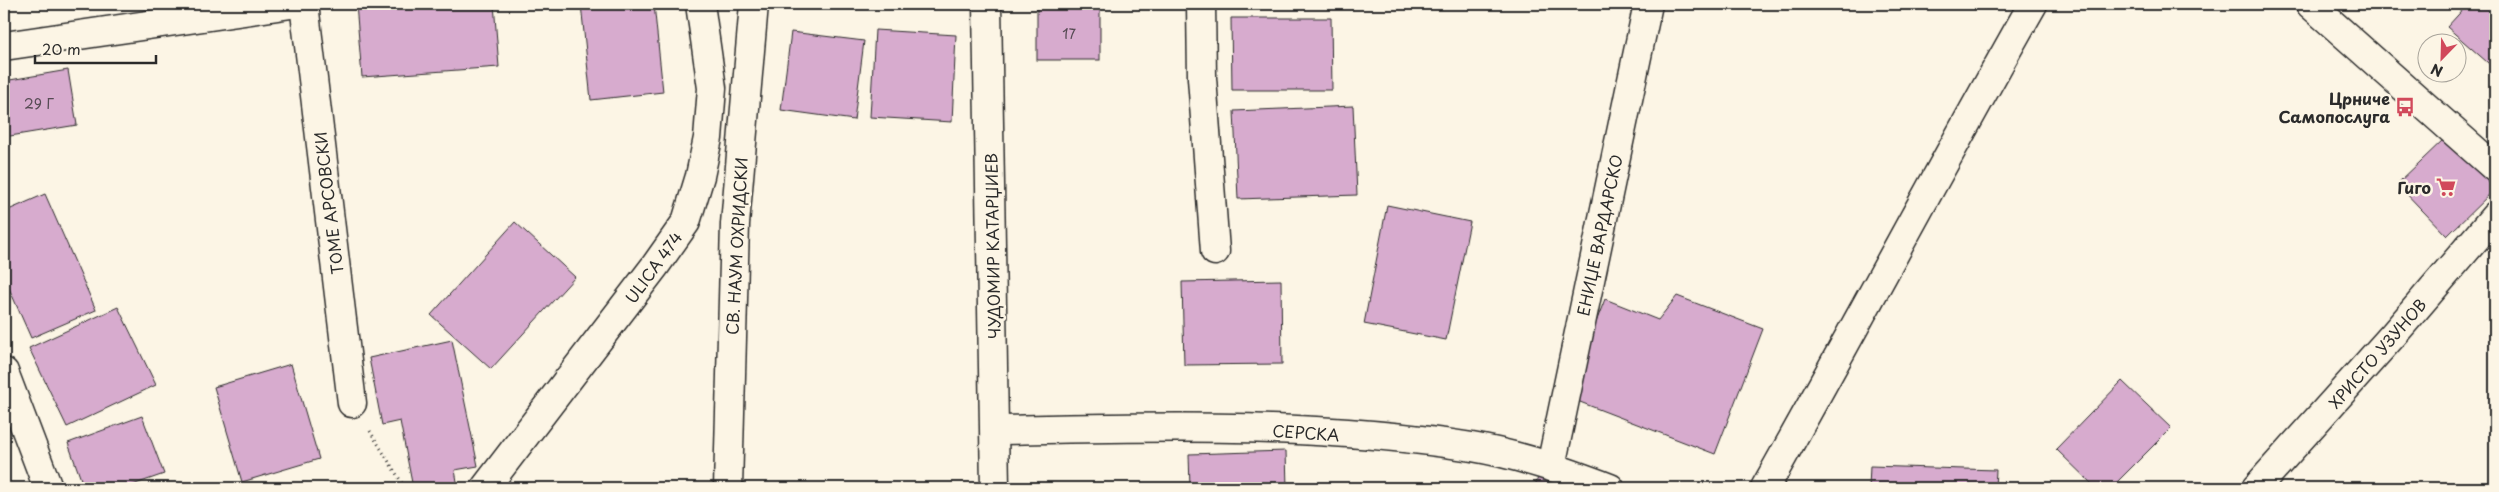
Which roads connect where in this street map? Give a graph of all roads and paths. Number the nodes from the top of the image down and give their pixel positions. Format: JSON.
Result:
{"nodes":[{"id":1,"x":291,"y":4,"type":"edge"},
{"id":2,"x":304,"y":4,"type":"edge"},
{"id":3,"x":700,"y":4,"type":"edge"},
{"id":4,"x":754,"y":4,"type":"edge"},
{"id":5,"x":987,"y":4,"type":"edge"},
{"id":6,"x":1201,"y":4,"type":"edge"},
{"id":7,"x":1648,"y":4,"type":"edge"},
{"id":8,"x":2033,"y":4,"type":"edge"},
{"id":9,"x":2310,"y":4,"type":"edge"},
{"id":10,"x":4,"y":46,"type":"edge"},
{"id":11,"x":2495,"y":168,"type":"edge"},
{"id":12,"x":2495,"y":216,"type":"edge"},
{"id":13,"x":1215,"y":251,"type":"dead end"},
{"id":14,"x":4,"y":372,"type":"edge"},
{"id":15,"x":352,"y":403,"type":"joint"},
{"id":16,"x":996,"y":430,"type":"junction"},
{"id":17,"x":1551,"y":466,"type":"junction"},
{"id":18,"x":48,"y":488,"type":"edge"},
{"id":19,"x":405,"y":488,"type":"edge"},
{"id":20,"x":484,"y":488,"type":"edge"},
{"id":21,"x":728,"y":488,"type":"edge"},
{"id":22,"x":995,"y":488,"type":"edge"},
{"id":23,"x":1610,"y":488,"type":"edge"},
{"id":24,"x":1765,"y":488,"type":"edge"},
{"id":25,"x":2256,"y":488,"type":"edge"}],
"edges":[{"from":1,"to":10,"type":"street"},
{"from":2,"to":15,"type":"street","name":"ТОМЕ АРСОВСКИ"},
{"from":3,"to":20,"type":"street","name":"ULICA 474"},
{"from":4,"to":21,"type":"street","name":"СВ. НАУМ ОХРИДСКИ"},
{"from":5,"to":16,"type":"street","name":"ЧУДОМИР КАТАРЏИЕВ"},
{"from":6,"to":13,"type":"street"},
{"from":7,"to":17,"type":"street","name":"ЕНИЏЕ ВАРДАРСКО"},
{"from":8,"to":24,"type":"street"},
{"from":9,"to":11,"type":"street"},
{"from":12,"to":25,"type":"street","name":"ХРИСТО УЗУНОВ"},
{"from":14,"to":18,"type":"street"},
{"from":15,"to":19,"type":"path"},
{"from":16,"to":17,"type":"street","name":"СЕРСКА"},
{"from":16,"to":22,"type":"street","name":"ЧУДОМИР КАТАРЏИЕВ"},
{"from":17,"to":23,"type":"street","name":"СЕРСКА"}]}
